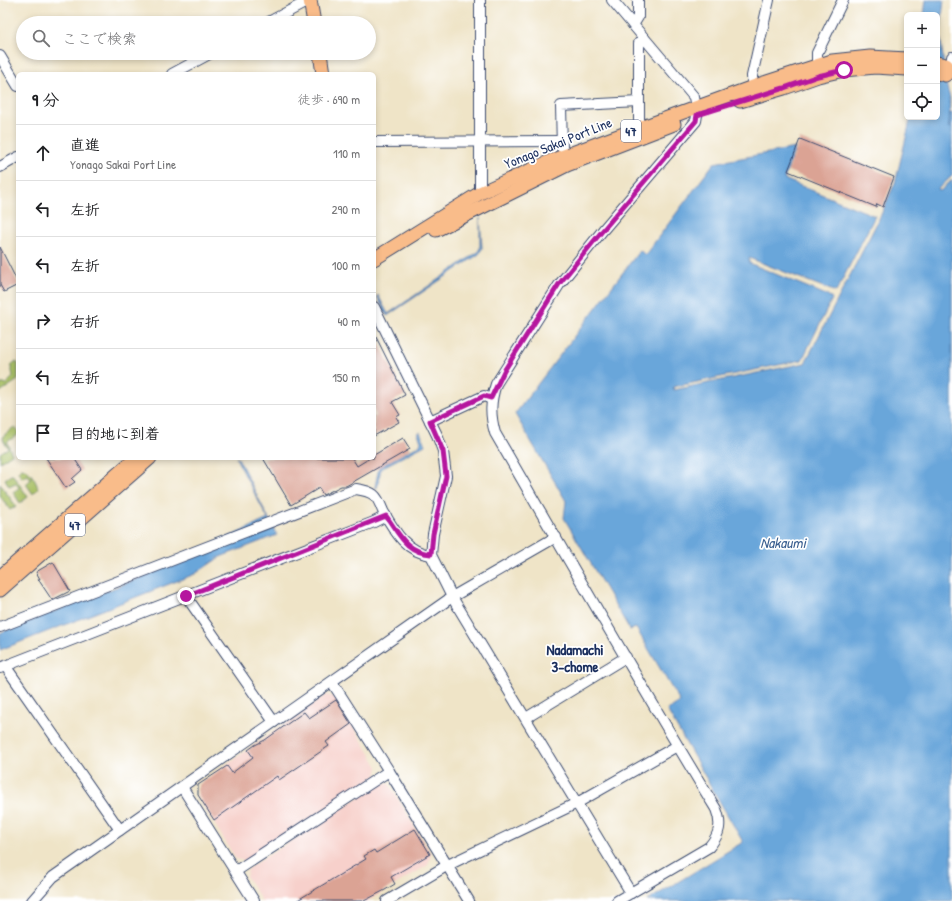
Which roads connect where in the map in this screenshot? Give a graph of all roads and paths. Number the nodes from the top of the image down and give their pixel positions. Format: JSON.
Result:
{"nodes":[{"id":1,"x":310,"y":0,"type":"edge"},
{"id":2,"x":480,"y":0,"type":"edge"},
{"id":3,"x":612,"y":0,"type":"edge"},
{"id":4,"x":638,"y":0,"type":"edge"},
{"id":5,"x":769,"y":0,"type":"edge"},
{"id":6,"x":843,"y":0,"type":"edge"},
{"id":7,"x":280,"y":16,"type":"edge"},
{"id":8,"x":313,"y":16,"type":"edge"},
{"id":9,"x":633,"y":25,"type":"junction"},
{"id":10,"x":644,"y":38,"type":"junction"},
{"id":11,"x":0,"y":56,"type":"edge"},
{"id":12,"x":904,"y":59,"type":"edge"},
{"id":13,"x":198,"y":60,"type":"edge"},
{"id":14,"x":321,"y":60,"type":"edge"},
{"id":15,"x":904,"y":69,"type":"edge"},
{"id":16,"x":817,"y":71,"type":"junction"},
{"id":17,"x":176,"y":72,"type":"edge"},
{"id":18,"x":323,"y":72,"type":"edge"},
{"id":19,"x":16,"y":83,"type":"edge"},
{"id":20,"x":753,"y":93,"type":"junction"},
{"id":21,"x":639,"y":102,"type":"junction"},
{"id":22,"x":696,"y":111,"type":"junction"},
{"id":23,"x":639,"y":128,"type":"junction"},
{"id":24,"x":480,"y":141,"type":"junction"},
{"id":25,"x":561,"y":141,"type":"junction"},
{"id":26,"x":376,"y":142,"type":"edge"},
{"id":27,"x":564,"y":156,"type":"junction"},
{"id":28,"x":16,"y":158,"type":"edge"},
{"id":29,"x":0,"y":167,"type":"edge"},
{"id":30,"x":480,"y":193,"type":"junction"},
{"id":31,"x":376,"y":258,"type":"edge"},
{"id":32,"x":376,"y":268,"type":"edge"},
{"id":33,"x":376,"y":311,"type":"edge"},
{"id":34,"x":491,"y":398,"type":"junction"},
{"id":35,"x":430,"y":421,"type":"junction"},
{"id":36,"x":134,"y":460,"type":"edge"},
{"id":37,"x":148,"y":460,"type":"edge"},
{"id":38,"x":386,"y":516,"type":"junction"},
{"id":39,"x":556,"y":537,"type":"junction"},
{"id":40,"x":431,"y":554,"type":"junction"},
{"id":41,"x":0,"y":577,"type":"edge"},
{"id":42,"x":0,"y":590,"type":"edge"},
{"id":43,"x":186,"y":596,"type":"junction"},
{"id":44,"x":452,"y":597,"type":"junction"},
{"id":45,"x":0,"y":627,"type":"edge"},
{"id":46,"x":626,"y":657,"type":"junction"},
{"id":47,"x":3,"y":668,"type":"edge"},
{"id":48,"x":332,"y":682,"type":"junction"},
{"id":49,"x":526,"y":718,"type":"junction"},
{"id":50,"x":274,"y":722,"type":"junction"},
{"id":51,"x":677,"y":746,"type":"junction"},
{"id":52,"x":389,"y":771,"type":"junction"},
{"id":53,"x":182,"y":787,"type":"junction"},
{"id":54,"x":577,"y":803,"type":"junction"},
{"id":55,"x":120,"y":830,"type":"junction"},
{"id":56,"x":448,"y":865,"type":"junction"},
{"id":57,"x":236,"y":872,"type":"junction"},
{"id":58,"x":631,"y":893,"type":"junction"},
{"id":59,"x":32,"y":901,"type":"edge"},
{"id":60,"x":254,"y":901,"type":"edge"},
{"id":61,"x":388,"y":901,"type":"edge"},
{"id":62,"x":470,"y":901,"type":"edge"},
{"id":63,"x":617,"y":901,"type":"edge"}],
"edges":[{"from":1,"to":7,"type":"street"},
{"from":1,"to":8,"type":"main road"},
{"from":2,"to":24,"type":"street"},
{"from":3,"to":9,"type":"street"},
{"from":4,"to":9,"type":"street"},
{"from":5,"to":20,"type":"street"},
{"from":6,"to":16,"type":"street"},
{"from":9,"to":10,"type":"street"},
{"from":10,"to":21,"type":"street"},
{"from":10,"to":22,"type":"street"},
{"from":11,"to":19,"type":"street"},
{"from":12,"to":16,"type":"main road","name":"Yonago Sakai Port Line","number":"47"},
{"from":13,"to":17,"type":"street"},
{"from":14,"to":18,"type":"main road"},
{"from":15,"to":16,"type":"main road","name":"Yonago Sakai Port Line","number":"47"},
{"from":16,"to":20,"type":"main road","name":"Yonago Sakai Port Line","number":"47"},
{"from":20,"to":22,"type":"main road","name":"Yonago Sakai Port Line","number":"47"},
{"from":21,"to":23,"type":"street"},
{"from":21,"to":25,"type":"street"},
{"from":22,"to":23,"type":"main road","name":"Yonago Sakai Port Line","number":"47"},
{"from":22,"to":32,"type":"main road","name":"Yonago Sakai Port Line","number":"47"},
{"from":22,"to":34,"type":"street"},
{"from":23,"to":27,"type":"main road","name":"Yonago Sakai Port Line","number":"47"},
{"from":24,"to":25,"type":"street"},
{"from":24,"to":26,"type":"street"},
{"from":24,"to":30,"type":"street"},
{"from":25,"to":27,"type":"street"},
{"from":27,"to":30,"type":"main road","name":"Yonago Sakai Port Line","number":"47"},
{"from":28,"to":29,"type":"street"},
{"from":30,"to":31,"type":"main road","name":"Yonago Sakai Port Line","number":"47"},
{"from":33,"to":35,"type":"street"},
{"from":34,"to":35,"type":"street"},
{"from":34,"to":39,"type":"street"},
{"from":35,"to":40,"type":"street"},
{"from":36,"to":41,"type":"main road","number":"47"},
{"from":37,"to":42,"type":"main road","number":"47"},
{"from":38,"to":40,"type":"street"},
{"from":38,"to":43,"type":"street"},
{"from":38,"to":45,"type":"street"},
{"from":39,"to":44,"type":"street"},
{"from":39,"to":46,"type":"street"},
{"from":40,"to":44,"type":"street"},
{"from":43,"to":47,"type":"street"},
{"from":43,"to":50,"type":"street"},
{"from":44,"to":48,"type":"street"},
{"from":44,"to":49,"type":"street"},
{"from":46,"to":49,"type":"street"},
{"from":46,"to":51,"type":"street"},
{"from":47,"to":55,"type":"street"},
{"from":48,"to":50,"type":"street"},
{"from":48,"to":52,"type":"street"},
{"from":49,"to":54,"type":"street"},
{"from":50,"to":53,"type":"street"},
{"from":51,"to":54,"type":"street"},
{"from":51,"to":58,"type":"street"},
{"from":52,"to":56,"type":"street"},
{"from":52,"to":57,"type":"street"},
{"from":53,"to":55,"type":"street"},
{"from":53,"to":57,"type":"street"},
{"from":54,"to":56,"type":"street"},
{"from":54,"to":58,"type":"street"},
{"from":55,"to":59,"type":"street"},
{"from":56,"to":61,"type":"street"},
{"from":56,"to":62,"type":"street"},
{"from":57,"to":60,"type":"street"},
{"from":58,"to":63,"type":"street"}]}
